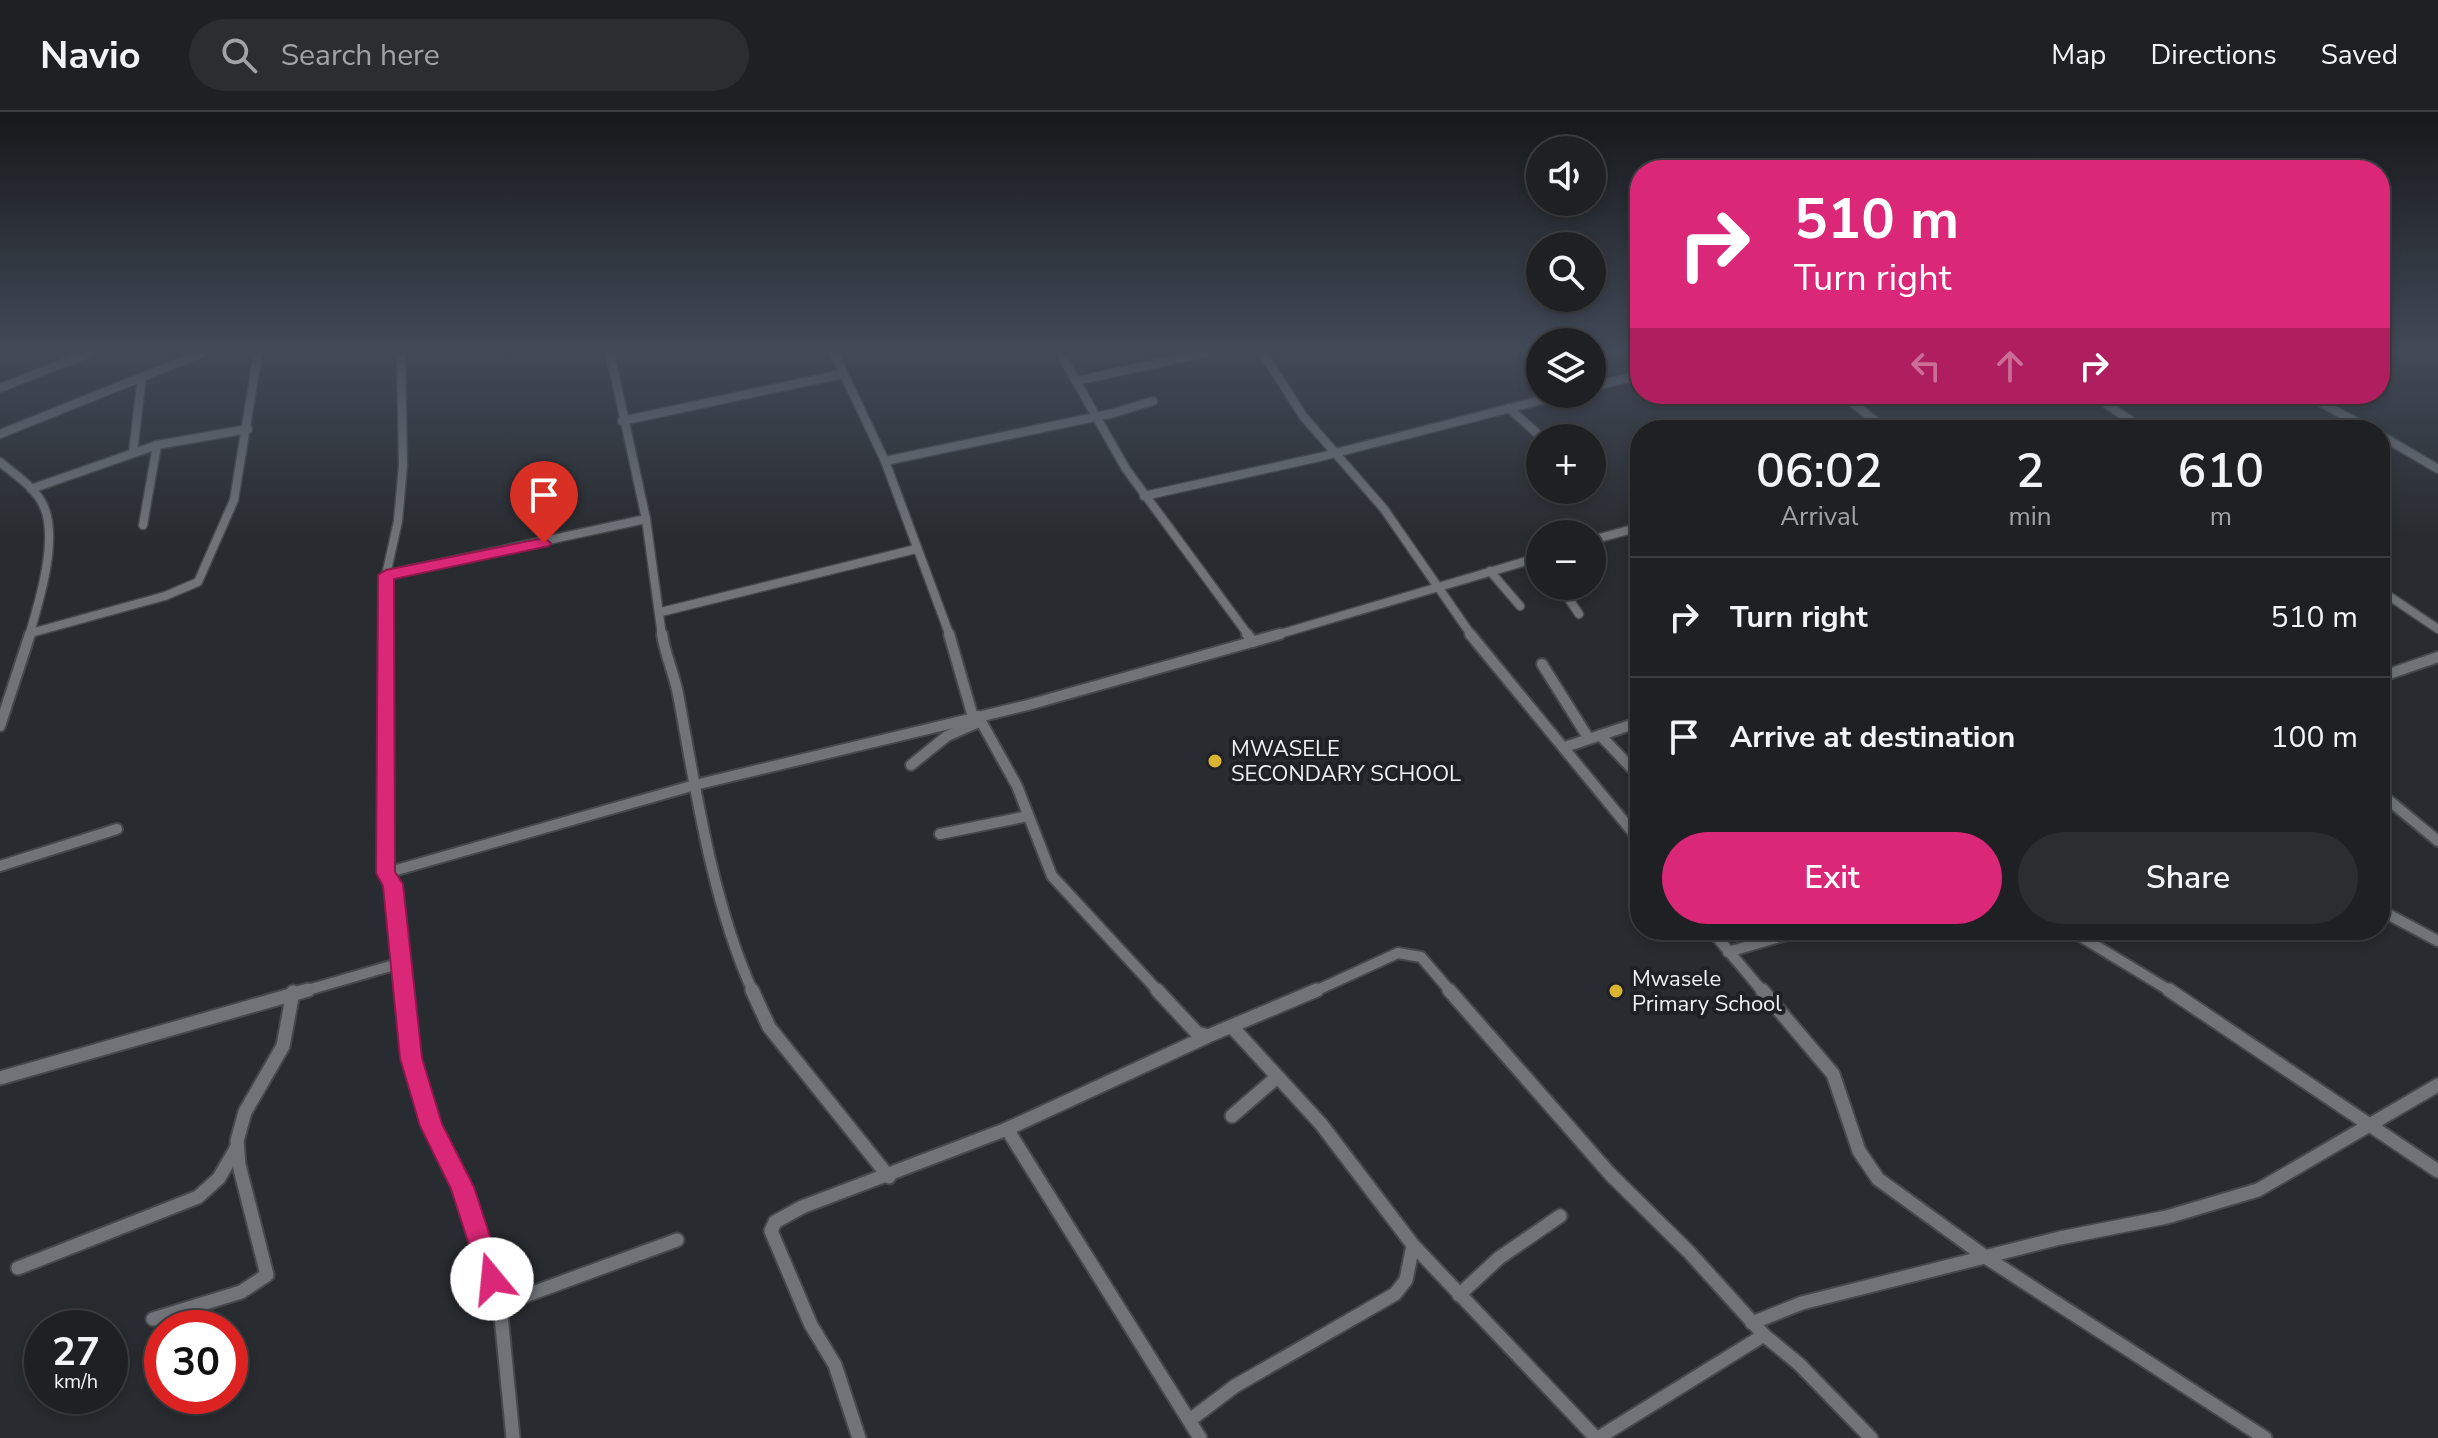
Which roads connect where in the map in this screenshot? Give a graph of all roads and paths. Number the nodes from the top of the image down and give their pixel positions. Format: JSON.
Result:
{"nodes":[{"id":1,"x":48,"y":415,"type":"edge"},
{"id":2,"x":137,"y":415,"type":"edge"},
{"id":3,"x":250,"y":415,"type":"edge"},
{"id":4,"x":405,"y":415,"type":"edge"},
{"id":5,"x":621,"y":415,"type":"edge"},
{"id":6,"x":651,"y":415,"type":"edge"},
{"id":7,"x":862,"y":415,"type":"edge"},
{"id":8,"x":1103,"y":415,"type":"edge"},
{"id":9,"x":1302,"y":415,"type":"edge"},
{"id":10,"x":1482,"y":415,"type":"edge"},
{"id":11,"x":1095,"y":417,"type":"junction"},
{"id":12,"x":622,"y":421,"type":"junction"},
{"id":13,"x":248,"y":429,"type":"junction"},
{"id":14,"x":0,"y":434,"type":"edge"},
{"id":15,"x":2390,"y":441,"type":"edge"},
{"id":16,"x":157,"y":445,"type":"junction"},
{"id":17,"x":133,"y":452,"type":"junction"},
{"id":18,"x":1335,"y":453,"type":"junction"},
{"id":19,"x":885,"y":461,"type":"junction"},
{"id":20,"x":0,"y":462,"type":"edge"},
{"id":21,"x":2438,"y":469,"type":"edge"},
{"id":22,"x":31,"y":489,"type":"junction"},
{"id":23,"x":1144,"y":496,"type":"junction"},
{"id":24,"x":646,"y":519,"type":"junction"},
{"id":25,"x":143,"y":525,"type":"dead end"},
{"id":26,"x":1630,"y":530,"type":"edge"},
{"id":27,"x":1606,"y":536,"type":"edge"},
{"id":28,"x":916,"y":549,"type":"junction"},
{"id":29,"x":1526,"y":561,"type":"edge"},
{"id":30,"x":1490,"y":571,"type":"junction"},
{"id":31,"x":386,"y":575,"type":"junction"},
{"id":32,"x":1438,"y":590,"type":"junction"},
{"id":33,"x":2390,"y":597,"type":"edge"},
{"id":34,"x":1570,"y":600,"type":"edge"},
{"id":35,"x":1520,"y":606,"type":"dead end"},
{"id":36,"x":661,"y":612,"type":"junction"},
{"id":37,"x":1579,"y":614,"type":"dead end"},
{"id":38,"x":2438,"y":629,"type":"edge"},
{"id":39,"x":31,"y":633,"type":"junction"},
{"id":40,"x":1253,"y":642,"type":"junction"},
{"id":41,"x":2438,"y":657,"type":"edge"},
{"id":42,"x":1542,"y":664,"type":"dead end"},
{"id":43,"x":2390,"y":674,"type":"edge"},
{"id":44,"x":977,"y":718,"type":"junction"},
{"id":45,"x":1630,"y":725,"type":"edge"},
{"id":46,"x":0,"y":726,"type":"edge"},
{"id":47,"x":1600,"y":735,"type":"junction"},
{"id":48,"x":1589,"y":739,"type":"junction"},
{"id":49,"x":1565,"y":747,"type":"junction"},
{"id":50,"x":911,"y":765,"type":"dead end"},
{"id":51,"x":1630,"y":766,"type":"edge"},
{"id":52,"x":695,"y":785,"type":"junction"},
{"id":53,"x":2390,"y":801,"type":"edge"},
{"id":54,"x":1028,"y":816,"type":"junction"},
{"id":55,"x":1630,"y":828,"type":"edge"},
{"id":56,"x":117,"y":829,"type":"dead end"},
{"id":57,"x":940,"y":834,"type":"dead end"},
{"id":58,"x":2438,"y":841,"type":"edge"},
{"id":59,"x":0,"y":866,"type":"edge"},
{"id":60,"x":386,"y":873,"type":"junction"},
{"id":61,"x":2390,"y":915,"type":"edge"},
{"id":62,"x":1719,"y":940,"type":"edge"},
{"id":63,"x":1769,"y":940,"type":"edge"},
{"id":64,"x":2087,"y":940,"type":"edge"},
{"id":65,"x":2438,"y":941,"type":"edge"},
{"id":66,"x":1728,"y":952,"type":"junction"},
{"id":67,"x":401,"y":963,"type":"junction"},
{"id":68,"x":293,"y":992,"type":"junction"},
{"id":69,"x":1233,"y":1028,"type":"junction"},
{"id":70,"x":1208,"y":1036,"type":"junction"},
{"id":71,"x":0,"y":1078,"type":"edge"},
{"id":72,"x":1276,"y":1078,"type":"junction"},
{"id":73,"x":2438,"y":1085,"type":"edge"},
{"id":74,"x":1232,"y":1116,"type":"dead end"},
{"id":75,"x":2365,"y":1126,"type":"junction"},
{"id":76,"x":1007,"y":1129,"type":"junction"},
{"id":77,"x":237,"y":1146,"type":"junction"},
{"id":78,"x":2438,"y":1171,"type":"edge"},
{"id":79,"x":889,"y":1177,"type":"junction"},
{"id":80,"x":1560,"y":1216,"type":"dead end"},
{"id":81,"x":677,"y":1240,"type":"dead end"},
{"id":82,"x":1413,"y":1245,"type":"junction"},
{"id":83,"x":1987,"y":1258,"type":"junction"},
{"id":84,"x":18,"y":1268,"type":"dead end"},
{"id":85,"x":1459,"y":1295,"type":"junction"},
{"id":86,"x":500,"y":1305,"type":"junction"},
{"id":87,"x":182,"y":1310,"type":"edge"},
{"id":88,"x":1752,"y":1323,"type":"junction"},
{"id":89,"x":1764,"y":1335,"type":"junction"},
{"id":90,"x":1190,"y":1420,"type":"junction"},
{"id":91,"x":513,"y":1438,"type":"edge"},
{"id":92,"x":859,"y":1438,"type":"edge"},
{"id":93,"x":1200,"y":1438,"type":"edge"},
{"id":94,"x":1597,"y":1438,"type":"edge"},
{"id":95,"x":1871,"y":1438,"type":"edge"},
{"id":96,"x":2265,"y":1438,"type":"edge"}],
"edges":[{"from":1,"to":14,"type":"street"},
{"from":2,"to":17,"type":"street"},
{"from":3,"to":13,"type":"street"},
{"from":4,"to":31,"type":"street"},
{"from":5,"to":12,"type":"street"},
{"from":6,"to":12,"type":"street"},
{"from":7,"to":19,"type":"street"},
{"from":8,"to":11,"type":"street"},
{"from":9,"to":18,"type":"street"},
{"from":10,"to":18,"type":"street"},
{"from":11,"to":19,"type":"street"},
{"from":11,"to":23,"type":"street"},
{"from":12,"to":24,"type":"street"},
{"from":13,"to":16,"type":"street"},
{"from":13,"to":39,"type":"street"},
{"from":15,"to":21,"type":"street"},
{"from":16,"to":17,"type":"street"},
{"from":16,"to":25,"type":"street"},
{"from":17,"to":22,"type":"street"},
{"from":18,"to":23,"type":"street"},
{"from":18,"to":32,"type":"street"},
{"from":19,"to":28,"type":"street"},
{"from":20,"to":22,"type":"street"},
{"from":22,"to":39,"type":"street"},
{"from":23,"to":40,"type":"street"},
{"from":24,"to":31,"type":"street"},
{"from":24,"to":36,"type":"street"},
{"from":26,"to":27,"type":"street"},
{"from":28,"to":36,"type":"street"},
{"from":28,"to":44,"type":"street"},
{"from":29,"to":30,"type":"street"},
{"from":30,"to":32,"type":"street"},
{"from":30,"to":35,"type":"street"},
{"from":31,"to":60,"type":"street"},
{"from":32,"to":40,"type":"street"},
{"from":32,"to":49,"type":"street"},
{"from":33,"to":38,"type":"street"},
{"from":34,"to":37,"type":"street"},
{"from":36,"to":52,"type":"street"},
{"from":39,"to":46,"type":"street"},
{"from":40,"to":44,"type":"street"},
{"from":41,"to":43,"type":"street"},
{"from":42,"to":48,"type":"street"},
{"from":44,"to":50,"type":"street"},
{"from":44,"to":52,"type":"street"},
{"from":44,"to":54,"type":"street"},
{"from":45,"to":47,"type":"street"},
{"from":47,"to":48,"type":"street"},
{"from":47,"to":51,"type":"street"},
{"from":48,"to":49,"type":"street"},
{"from":49,"to":55,"type":"street"},
{"from":52,"to":60,"type":"street"},
{"from":52,"to":79,"type":"street"},
{"from":53,"to":58,"type":"street"},
{"from":54,"to":57,"type":"street"},
{"from":54,"to":70,"type":"street"},
{"from":56,"to":59,"type":"street"},
{"from":60,"to":67,"type":"street"},
{"from":61,"to":65,"type":"street"},
{"from":62,"to":66,"type":"street"},
{"from":63,"to":66,"type":"street"},
{"from":64,"to":75,"type":"street"},
{"from":66,"to":83,"type":"street"},
{"from":67,"to":68,"type":"street"},
{"from":67,"to":86,"type":"street"},
{"from":68,"to":71,"type":"street"},
{"from":68,"to":77,"type":"street"},
{"from":69,"to":70,"type":"street"},
{"from":69,"to":72,"type":"street"},
{"from":69,"to":88,"type":"street"},
{"from":70,"to":76,"type":"street"},
{"from":72,"to":74,"type":"street"},
{"from":72,"to":82,"type":"street"},
{"from":73,"to":75,"type":"street"},
{"from":75,"to":78,"type":"street"},
{"from":75,"to":83,"type":"street"},
{"from":76,"to":79,"type":"street"},
{"from":76,"to":90,"type":"street"},
{"from":77,"to":84,"type":"street"},
{"from":77,"to":87,"type":"street"},
{"from":79,"to":92,"type":"street"},
{"from":80,"to":85,"type":"street"},
{"from":81,"to":86,"type":"street"},
{"from":82,"to":85,"type":"street"},
{"from":82,"to":90,"type":"street"},
{"from":83,"to":88,"type":"street"},
{"from":83,"to":96,"type":"street"},
{"from":85,"to":94,"type":"street"},
{"from":86,"to":91,"type":"street"},
{"from":88,"to":89,"type":"street"},
{"from":89,"to":94,"type":"street"},
{"from":89,"to":95,"type":"street"},
{"from":90,"to":93,"type":"street"}]}
